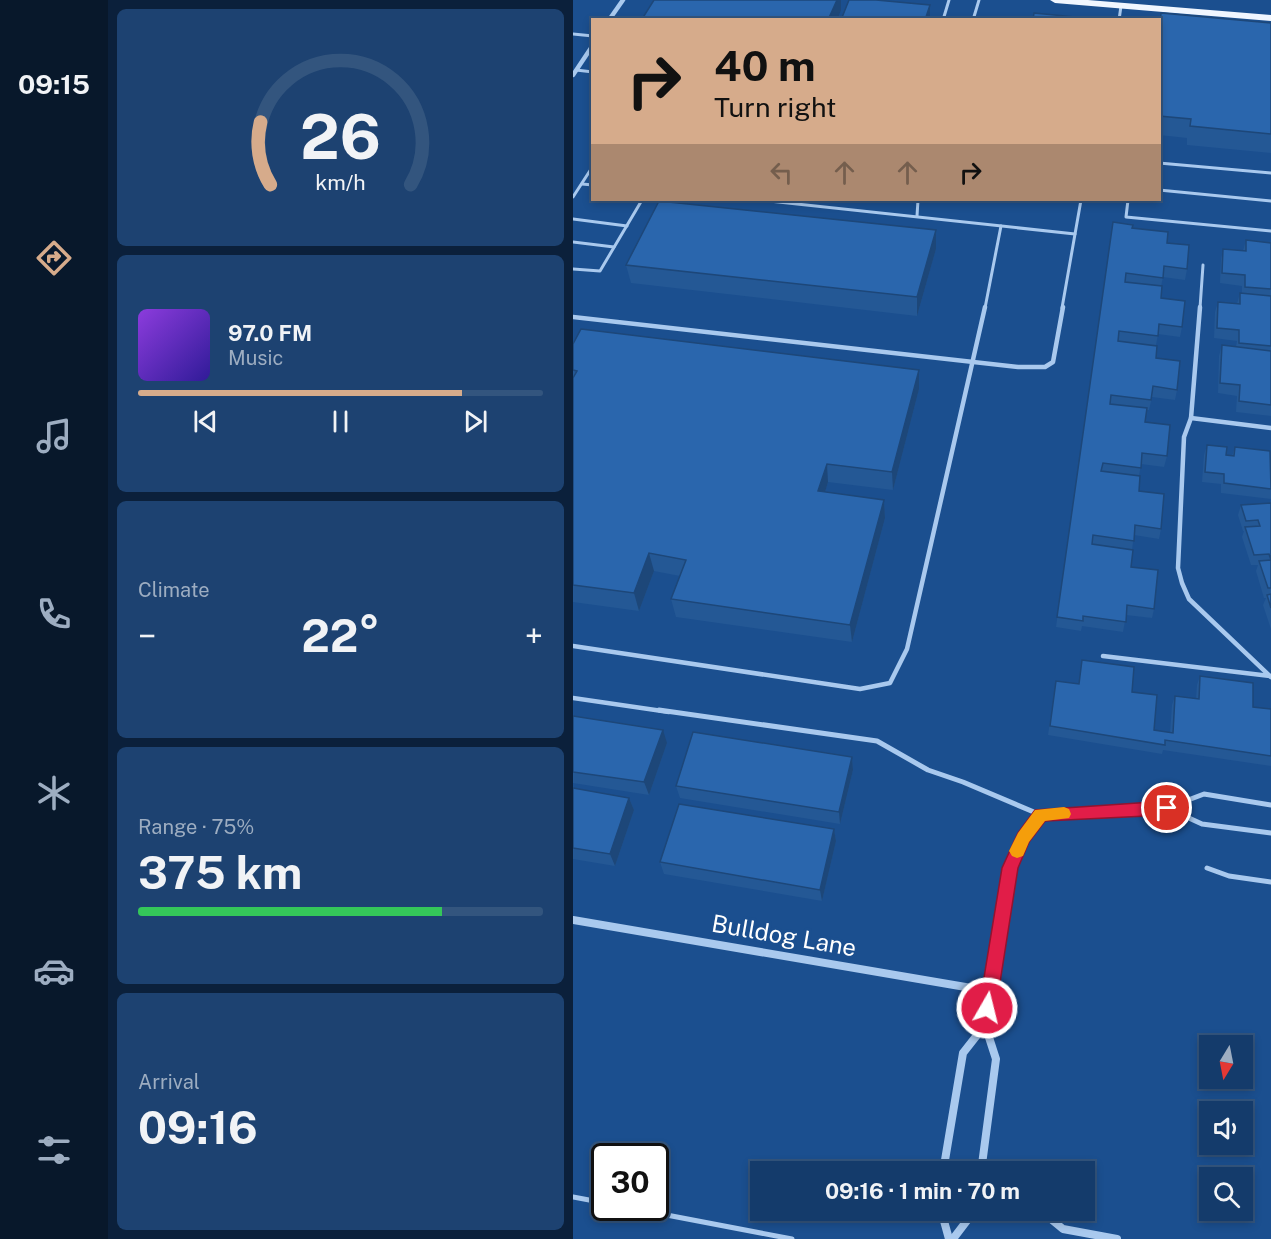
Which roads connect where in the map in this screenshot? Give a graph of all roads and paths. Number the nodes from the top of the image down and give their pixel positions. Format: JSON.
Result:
{"nodes":[{"id":1,"x":623,"y":0,"type":"edge"},
{"id":2,"x":949,"y":0,"type":"edge"},
{"id":3,"x":979,"y":0,"type":"edge"},
{"id":4,"x":1055,"y":0,"type":"edge"},
{"id":5,"x":1121,"y":6,"type":"junction"},
{"id":6,"x":610,"y":18,"type":"edge"},
{"id":7,"x":944,"y":18,"type":"edge"},
{"id":8,"x":974,"y":18,"type":"edge"},
{"id":9,"x":1119,"y":18,"type":"edge"},
{"id":10,"x":1271,"y":18,"type":"edge"},
{"id":11,"x":573,"y":34,"type":"edge"},
{"id":12,"x":591,"y":36,"type":"edge"},
{"id":13,"x":591,"y":48,"type":"edge"},
{"id":14,"x":576,"y":70,"type":"junction"},
{"id":15,"x":591,"y":72,"type":"edge"},
{"id":16,"x":573,"y":75,"type":"edge"},
{"id":17,"x":1161,"y":163,"type":"edge"},
{"id":18,"x":591,"y":169,"type":"edge"},
{"id":19,"x":1271,"y":174,"type":"edge"},
{"id":20,"x":582,"y":184,"type":"junction"},
{"id":21,"x":591,"y":185,"type":"edge"},
{"id":22,"x":1161,"y":190,"type":"edge"},
{"id":23,"x":573,"y":197,"type":"edge"},
{"id":24,"x":641,"y":201,"type":"edge"},
{"id":25,"x":772,"y":201,"type":"edge"},
{"id":26,"x":832,"y":201,"type":"edge"},
{"id":27,"x":918,"y":201,"type":"edge"},
{"id":28,"x":1081,"y":201,"type":"edge"},
{"id":29,"x":1128,"y":201,"type":"edge"},
{"id":30,"x":1271,"y":201,"type":"edge"},
{"id":31,"x":828,"y":206,"type":"junction"},
{"id":32,"x":917,"y":216,"type":"junction"},
{"id":33,"x":573,"y":219,"type":"edge"},
{"id":34,"x":627,"y":226,"type":"junction"},
{"id":35,"x":1001,"y":226,"type":"junction"},
{"id":36,"x":1271,"y":231,"type":"edge"},
{"id":37,"x":1075,"y":234,"type":"junction"},
{"id":38,"x":573,"y":242,"type":"edge"},
{"id":39,"x":614,"y":247,"type":"junction"},
{"id":40,"x":1203,"y":265,"type":"dead end"},
{"id":41,"x":573,"y":269,"type":"edge"},
{"id":42,"x":574,"y":318,"type":"edge"},
{"id":43,"x":974,"y":362,"type":"junction"},
{"id":44,"x":1191,"y":418,"type":"junction"},
{"id":45,"x":1271,"y":428,"type":"edge"},
{"id":46,"x":573,"y":645,"type":"edge"},
{"id":47,"x":1103,"y":656,"type":"dead end"},
{"id":48,"x":1270,"y":677,"type":"edge"},
{"id":49,"x":573,"y":698,"type":"edge"},
{"id":50,"x":1271,"y":805,"type":"edge"},
{"id":51,"x":1167,"y":808,"type":"junction"},
{"id":52,"x":1041,"y":815,"type":"junction"},
{"id":53,"x":1271,"y":833,"type":"edge"},
{"id":54,"x":1207,"y":868,"type":"dead end"},
{"id":55,"x":1271,"y":882,"type":"edge"},
{"id":56,"x":573,"y":920,"type":"edge"},
{"id":57,"x":989,"y":991,"type":"junction"},
{"id":58,"x":985,"y":1025,"type":"junction"},
{"id":59,"x":945,"y":1161,"type":"edge"},
{"id":60,"x":982,"y":1161,"type":"edge"},
{"id":61,"x":573,"y":1197,"type":"edge"},
{"id":62,"x":591,"y":1200,"type":"edge"},
{"id":63,"x":669,"y":1215,"type":"edge"},
{"id":64,"x":945,"y":1221,"type":"edge"},
{"id":65,"x":966,"y":1221,"type":"edge"},
{"id":66,"x":1053,"y":1221,"type":"edge"},
{"id":67,"x":792,"y":1239,"type":"edge"},
{"id":68,"x":951,"y":1239,"type":"edge"},
{"id":69,"x":1117,"y":1239,"type":"edge"}],
"edges":[{"from":1,"to":6,"type":"street"},
{"from":2,"to":7,"type":"lane"},
{"from":3,"to":8,"type":"lane"},
{"from":4,"to":5,"type":"main road"},
{"from":5,"to":9,"type":"lane"},
{"from":5,"to":10,"type":"main road"},
{"from":11,"to":12,"type":"lane"},
{"from":13,"to":14,"type":"street"},
{"from":14,"to":15,"type":"lane"},
{"from":14,"to":16,"type":"street"},
{"from":17,"to":19,"type":"lane"},
{"from":18,"to":20,"type":"lane"},
{"from":20,"to":21,"type":"lane"},
{"from":20,"to":23,"type":"lane"},
{"from":22,"to":30,"type":"lane"},
{"from":24,"to":34,"type":"lane"},
{"from":25,"to":31,"type":"lane"},
{"from":26,"to":31,"type":"lane"},
{"from":27,"to":32,"type":"lane"},
{"from":28,"to":37,"type":"lane"},
{"from":29,"to":36,"type":"lane"},
{"from":31,"to":32,"type":"lane"},
{"from":32,"to":35,"type":"lane"},
{"from":33,"to":34,"type":"lane"},
{"from":34,"to":39,"type":"lane"},
{"from":35,"to":37,"type":"lane"},
{"from":35,"to":43,"type":"lane"},
{"from":37,"to":43,"type":"lane"},
{"from":38,"to":39,"type":"lane"},
{"from":39,"to":41,"type":"lane"},
{"from":40,"to":44,"type":"lane"},
{"from":42,"to":43,"type":"lane"},
{"from":43,"to":46,"type":"lane"},
{"from":44,"to":45,"type":"lane"},
{"from":44,"to":48,"type":"lane"},
{"from":47,"to":48,"type":"lane"},
{"from":49,"to":52,"type":"lane"},
{"from":50,"to":51,"type":"lane"},
{"from":51,"to":52,"type":"lane"},
{"from":51,"to":53,"type":"lane"},
{"from":52,"to":57,"type":"street"},
{"from":54,"to":55,"type":"lane"},
{"from":56,"to":57,"type":"street","name":"Bulldog Lane"},
{"from":57,"to":58,"type":"street"},
{"from":58,"to":59,"type":"street"},
{"from":58,"to":60,"type":"street"},
{"from":61,"to":62,"type":"lane"},
{"from":63,"to":67,"type":"lane"},
{"from":64,"to":68,"type":"street"},
{"from":65,"to":68,"type":"street"},
{"from":66,"to":69,"type":"street"}]}
